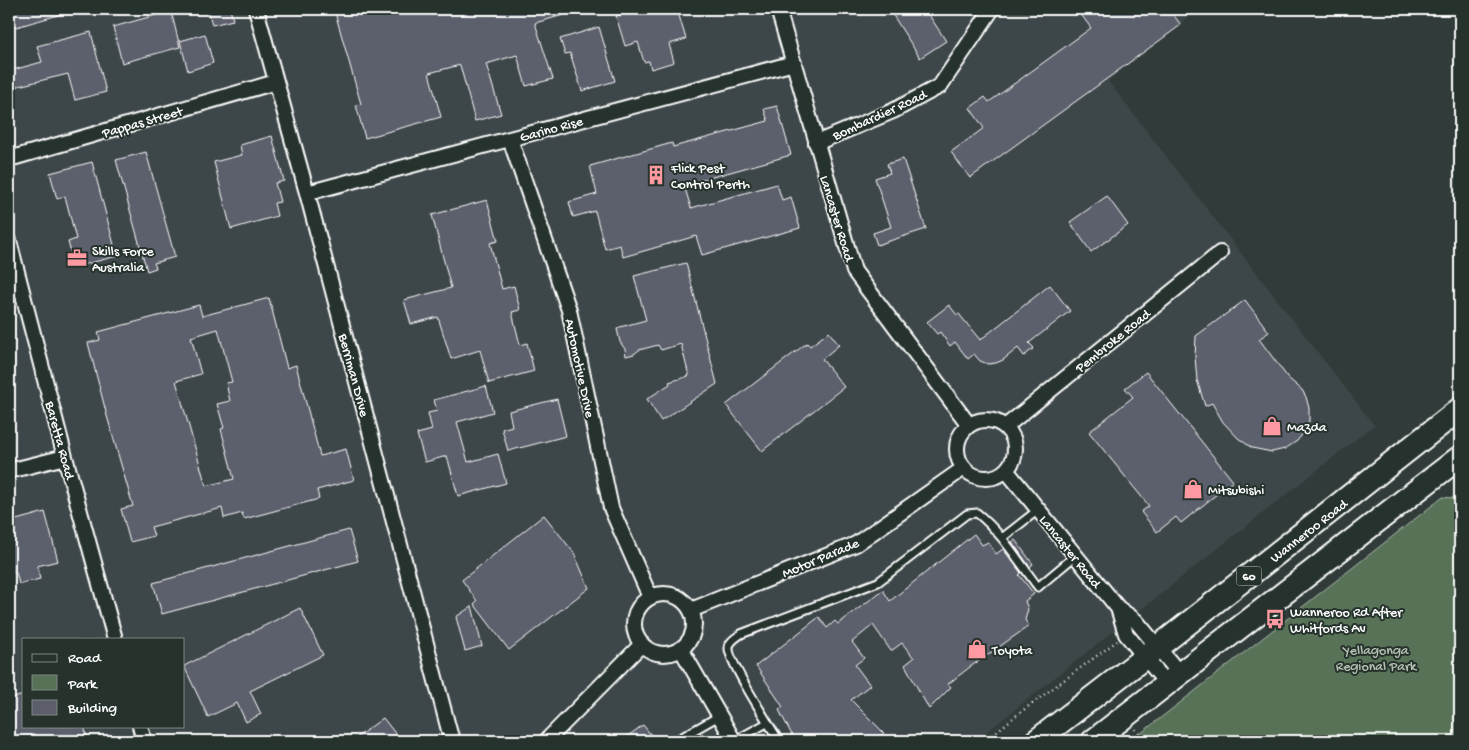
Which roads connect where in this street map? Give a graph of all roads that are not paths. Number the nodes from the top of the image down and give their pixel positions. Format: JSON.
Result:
{"nodes":[{"id":1,"x":256,"y":9,"type":"edge"},
{"id":2,"x":778,"y":9,"type":"edge"},
{"id":3,"x":992,"y":9,"type":"edge"},
{"id":4,"x":794,"y":63,"type":"junction"},
{"id":5,"x":276,"y":82,"type":"junction"},
{"id":6,"x":510,"y":139,"type":"junction"},
{"id":7,"x":816,"y":144,"type":"junction"},
{"id":8,"x":9,"y":159,"type":"edge"},
{"id":9,"x":307,"y":193,"type":"junction"},
{"id":10,"x":9,"y":242,"type":"edge"},
{"id":11,"x":1220,"y":253,"type":"dead end"},
{"id":12,"x":1460,"y":410,"type":"edge"},
{"id":13,"x":969,"y":425,"type":"junction"},
{"id":14,"x":1005,"y":427,"type":"junction"},
{"id":15,"x":65,"y":457,"type":"junction"},
{"id":16,"x":1460,"y":457,"type":"edge"},
{"id":17,"x":964,"y":468,"type":"junction"},
{"id":18,"x":1006,"y":470,"type":"junction"},
{"id":19,"x":9,"y":471,"type":"edge"},
{"id":20,"x":1038,"y":510,"type":"junction"},
{"id":21,"x":1002,"y":538,"type":"junction"},
{"id":22,"x":1076,"y":556,"type":"junction"},
{"id":23,"x":650,"y":597,"type":"junction"},
{"id":24,"x":691,"y":610,"type":"junction"},
{"id":25,"x":115,"y":638,"type":"edge"},
{"id":26,"x":642,"y":644,"type":"junction"},
{"id":27,"x":681,"y":649,"type":"junction"},
{"id":28,"x":1152,"y":652,"type":"junction"},
{"id":29,"x":1173,"y":679,"type":"junction"},
{"id":30,"x":719,"y":716,"type":"junction"},
{"id":31,"x":767,"y":722,"type":"junction"},
{"id":32,"x":141,"y":728,"type":"edge"},
{"id":33,"x":144,"y":741,"type":"edge"},
{"id":34,"x":454,"y":741,"type":"edge"},
{"id":35,"x":546,"y":741,"type":"edge"},
{"id":36,"x":675,"y":741,"type":"edge"},
{"id":37,"x":734,"y":741,"type":"edge"},
{"id":38,"x":779,"y":741,"type":"edge"},
{"id":39,"x":1036,"y":741,"type":"edge"},
{"id":40,"x":1093,"y":741,"type":"edge"}],
"edges":[{"from":1,"to":5,"type":"street","name":"Berriman Drive"},
{"from":2,"to":4,"type":"street","name":"Lancaster Road"},
{"from":3,"to":7,"type":"street","name":"Bombardier Road"},
{"from":4,"to":6,"type":"street","name":"Garino Rise"},
{"from":4,"to":7,"type":"street","name":"Lancaster Road"},
{"from":5,"to":8,"type":"street","name":"Pappas Street"},
{"from":5,"to":9,"type":"street","name":"Berriman Drive"},
{"from":6,"to":9,"type":"street","name":"Garino Rise"},
{"from":6,"to":23,"type":"street","name":"Automotive Drive"},
{"from":7,"to":13,"type":"street","name":"Lancaster Road"},
{"from":9,"to":34,"type":"street","name":"Berriman Drive"},
{"from":10,"to":15,"type":"street","name":"Baretta Road"},
{"from":11,"to":14,"type":"street","name":"Pembroke Road"},
{"from":12,"to":28,"type":"highway","name":"Wanneroo Road","number":"60"},
{"from":13,"to":14,"type":"street"},
{"from":13,"to":17,"type":"street"},
{"from":14,"to":18,"type":"street"},
{"from":15,"to":19,"type":"street"},
{"from":15,"to":25,"type":"street","name":"Baretta Road"},
{"from":16,"to":29,"type":"highway","number":"60"},
{"from":17,"to":18,"type":"street"},
{"from":17,"to":24,"type":"street","name":"Motor Parade"},
{"from":18,"to":20,"type":"street","name":"Lancaster Road"},
{"from":20,"to":21,"type":"lane"},
{"from":20,"to":22,"type":"street","name":"Lancaster Road"},
{"from":21,"to":22,"type":"lane"},
{"from":21,"to":31,"type":"lane"},
{"from":22,"to":28,"type":"street","name":"Lancaster Road"},
{"from":23,"to":24,"type":"street"},
{"from":23,"to":26,"type":"street"},
{"from":24,"to":27,"type":"street"},
{"from":26,"to":27,"type":"street"},
{"from":26,"to":35,"type":"street"},
{"from":27,"to":30,"type":"street"},
{"from":28,"to":29,"type":"street","name":"Lancaster Road"},
{"from":28,"to":39,"type":"highway","name":"Wanneroo Road","number":"60"},
{"from":29,"to":40,"type":"highway","number":"60"},
{"from":30,"to":36,"type":"lane"},
{"from":30,"to":37,"type":"street"},
{"from":31,"to":37,"type":"lane"},
{"from":31,"to":38,"type":"lane"},
{"from":32,"to":33,"type":"street"}]}
